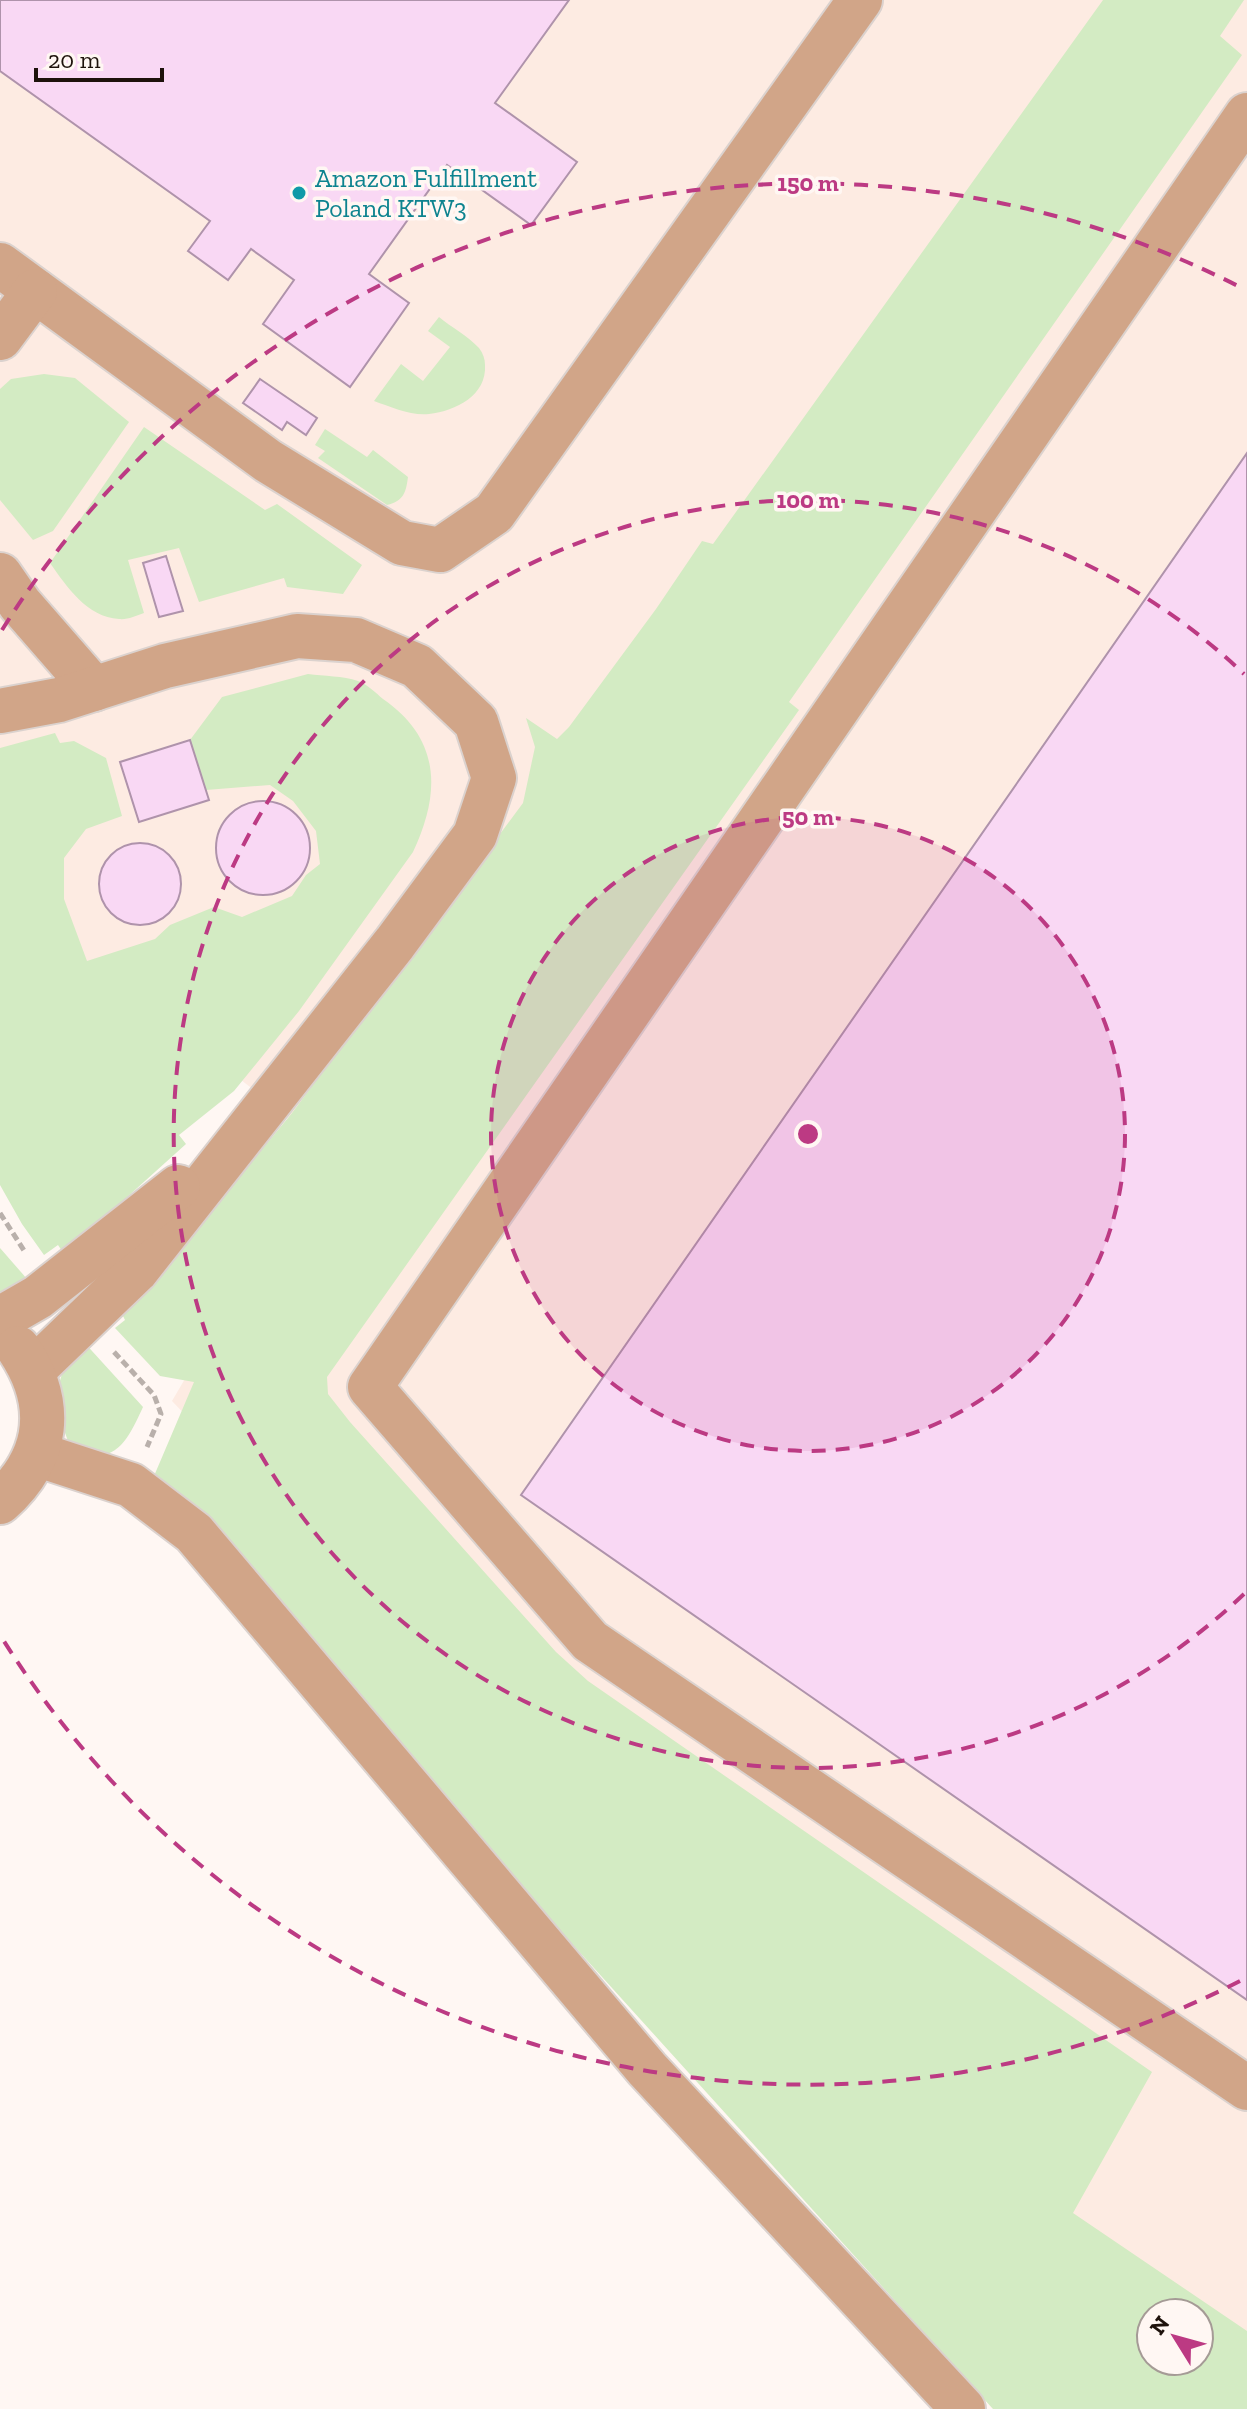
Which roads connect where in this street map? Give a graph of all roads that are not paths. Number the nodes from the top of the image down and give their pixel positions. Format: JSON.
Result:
{"nodes":[{"id":1,"x":860,"y":0,"type":"edge"},
{"id":2,"x":1247,"y":115,"type":"edge"},
{"id":3,"x":0,"y":265,"type":"edge"},
{"id":4,"x":35,"y":291,"type":"junction"},
{"id":5,"x":0,"y":338,"type":"edge"},
{"id":6,"x":0,"y":575,"type":"edge"},
{"id":7,"x":94,"y":689,"type":"junction"},
{"id":8,"x":0,"y":711,"type":"edge"},
{"id":9,"x":244,"y":1131,"type":"junction"},
{"id":10,"x":0,"y":1319,"type":"edge"},
{"id":11,"x":0,"y":1332,"type":"edge"},
{"id":12,"x":33,"y":1370,"type":"junction"},
{"id":13,"x":36,"y":1454,"type":"junction"},
{"id":14,"x":0,"y":1502,"type":"edge"},
{"id":15,"x":1247,"y":2088,"type":"edge"},
{"id":16,"x":963,"y":2409,"type":"edge"}],
"edges":[{"from":1,"to":4,"type":"street"},
{"from":2,"to":15,"type":"street"},
{"from":3,"to":4,"type":"street"},
{"from":4,"to":5,"type":"street"},
{"from":6,"to":7,"type":"street"},
{"from":7,"to":8,"type":"street"},
{"from":7,"to":9,"type":"street"},
{"from":9,"to":10,"type":"street"},
{"from":9,"to":12,"type":"street"},
{"from":11,"to":12,"type":"street"},
{"from":12,"to":13,"type":"street"},
{"from":13,"to":14,"type":"street"},
{"from":13,"to":16,"type":"street"}]}
